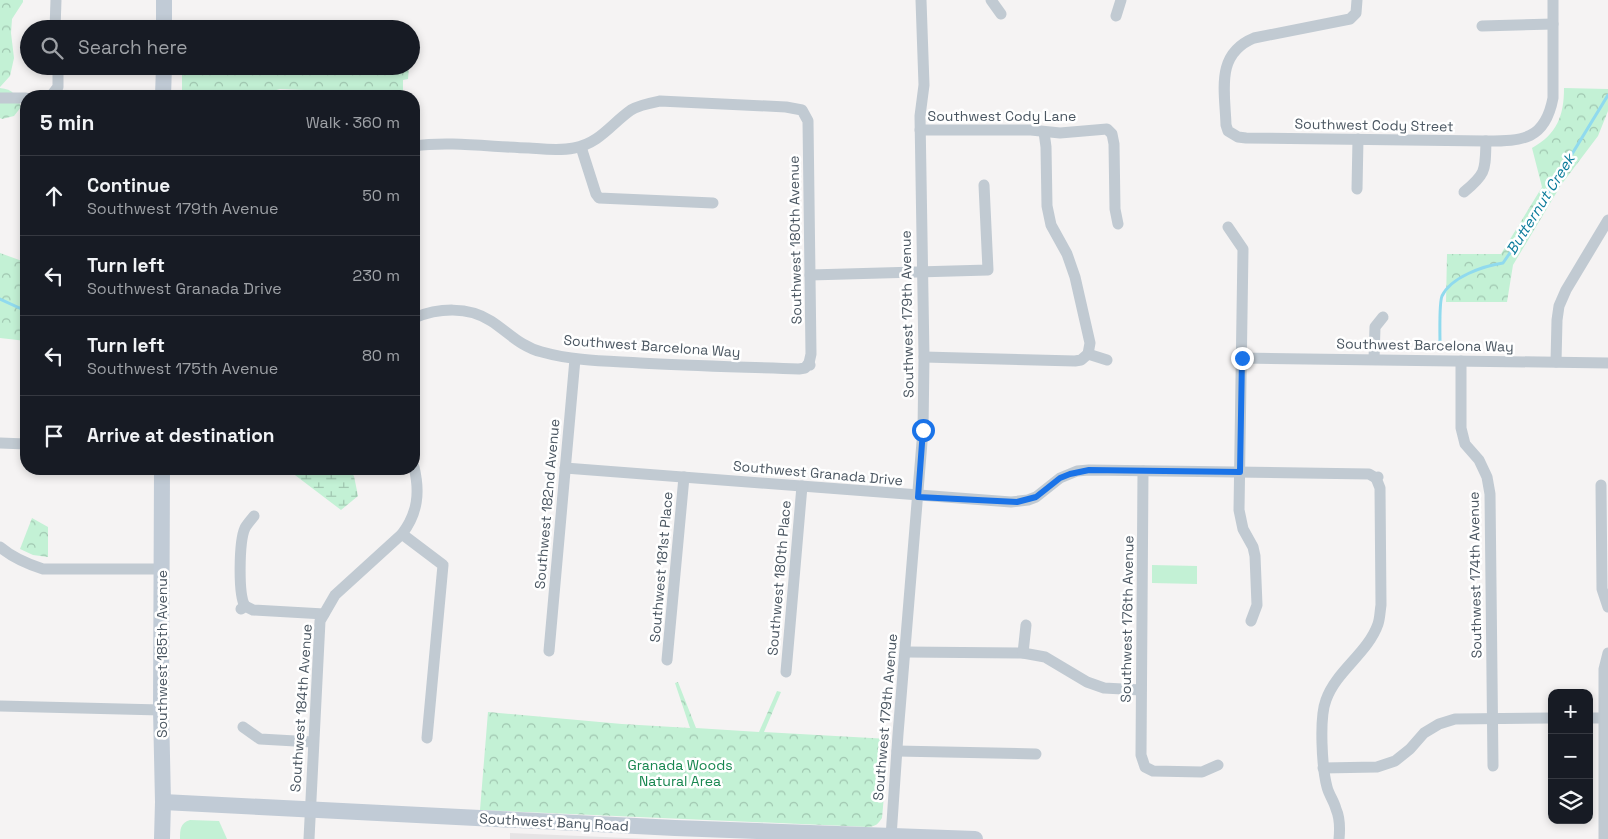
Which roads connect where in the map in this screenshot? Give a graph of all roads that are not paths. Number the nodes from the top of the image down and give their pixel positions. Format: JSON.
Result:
{"nodes":[{"id":1,"x":56,"y":0,"type":"edge"},
{"id":2,"x":164,"y":0,"type":"edge"},
{"id":3,"x":921,"y":0,"type":"edge"},
{"id":4,"x":991,"y":0,"type":"edge"},
{"id":5,"x":1121,"y":0,"type":"edge"},
{"id":6,"x":1357,"y":0,"type":"edge"},
{"id":7,"x":1553,"y":0,"type":"edge"},
{"id":8,"x":1001,"y":14,"type":"dead end"},
{"id":9,"x":1116,"y":16,"type":"dead end"},
{"id":10,"x":55,"y":20,"type":"edge"},
{"id":11,"x":164,"y":20,"type":"edge"},
{"id":12,"x":1553,"y":24,"type":"junction"},
{"id":13,"x":1482,"y":26,"type":"dead end"},
{"id":14,"x":58,"y":75,"type":"edge"},
{"id":15,"x":164,"y":75,"type":"edge"},
{"id":16,"x":56,"y":90,"type":"edge"},
{"id":17,"x":164,"y":90,"type":"edge"},
{"id":18,"x":0,"y":98,"type":"edge"},
{"id":19,"x":20,"y":98,"type":"edge"},
{"id":20,"x":920,"y":130,"type":"junction"},
{"id":21,"x":1044,"y":132,"type":"junction"},
{"id":22,"x":1358,"y":139,"type":"junction"},
{"id":23,"x":1486,"y":142,"type":"junction"},
{"id":24,"x":420,"y":146,"type":"edge"},
{"id":25,"x":581,"y":146,"type":"junction"},
{"id":26,"x":984,"y":185,"type":"dead end"},
{"id":27,"x":1357,"y":189,"type":"dead end"},
{"id":28,"x":1464,"y":192,"type":"dead end"},
{"id":29,"x":713,"y":203,"type":"dead end"},
{"id":30,"x":1608,"y":220,"type":"edge"},
{"id":31,"x":1118,"y":224,"type":"dead end"},
{"id":32,"x":1228,"y":227,"type":"dead end"},
{"id":33,"x":922,"y":272,"type":"junction"},
{"id":34,"x":810,"y":276,"type":"junction"},
{"id":35,"x":420,"y":316,"type":"edge"},
{"id":36,"x":1384,"y":317,"type":"dead end"},
{"id":37,"x":1088,"y":354,"type":"junction"},
{"id":38,"x":924,"y":357,"type":"junction"},
{"id":39,"x":1242,"y":358,"type":"junction"},
{"id":40,"x":574,"y":359,"type":"junction"},
{"id":41,"x":1374,"y":359,"type":"junction"},
{"id":42,"x":1107,"y":360,"type":"dead end"},
{"id":43,"x":1461,"y":360,"type":"junction"},
{"id":44,"x":1556,"y":362,"type":"junction"},
{"id":45,"x":1608,"y":363,"type":"edge"},
{"id":46,"x":809,"y":364,"type":"joint"},
{"id":47,"x":0,"y":443,"type":"edge"},
{"id":48,"x":20,"y":444,"type":"edge"},
{"id":49,"x":566,"y":468,"type":"junction"},
{"id":50,"x":1143,"y":470,"type":"junction"},
{"id":51,"x":1240,"y":472,"type":"junction"},
{"id":52,"x":162,"y":475,"type":"edge"},
{"id":53,"x":416,"y":475,"type":"edge"},
{"id":54,"x":684,"y":477,"type":"junction"},
{"id":55,"x":1601,"y":485,"type":"dead end"},
{"id":56,"x":802,"y":486,"type":"junction"},
{"id":57,"x":918,"y":497,"type":"junction"},
{"id":58,"x":254,"y":516,"type":"dead end"},
{"id":59,"x":402,"y":534,"type":"junction"},
{"id":60,"x":0,"y":547,"type":"edge"},
{"id":61,"x":162,"y":569,"type":"junction"},
{"id":62,"x":1608,"y":607,"type":"edge"},
{"id":63,"x":324,"y":614,"type":"junction"},
{"id":64,"x":1251,"y":620,"type":"dead end"},
{"id":65,"x":1026,"y":625,"type":"dead end"},
{"id":66,"x":549,"y":651,"type":"dead end"},
{"id":67,"x":906,"y":652,"type":"junction"},
{"id":68,"x":1024,"y":653,"type":"junction"},
{"id":69,"x":1608,"y":653,"type":"edge"},
{"id":70,"x":667,"y":660,"type":"dead end"},
{"id":71,"x":786,"y":672,"type":"dead end"},
{"id":72,"x":1141,"y":690,"type":"junction"},
{"id":73,"x":0,"y":706,"type":"edge"},
{"id":74,"x":161,"y":710,"type":"junction"},
{"id":75,"x":1492,"y":718,"type":"junction"},
{"id":76,"x":1548,"y":718,"type":"edge"},
{"id":77,"x":1593,"y":718,"type":"edge"},
{"id":78,"x":1604,"y":718,"type":"junction"},
{"id":79,"x":244,"y":726,"type":"dead end"},
{"id":80,"x":427,"y":738,"type":"dead end"},
{"id":81,"x":313,"y":742,"type":"junction"},
{"id":82,"x":897,"y":752,"type":"junction"},
{"id":83,"x":1036,"y":754,"type":"dead end"},
{"id":84,"x":1218,"y":765,"type":"dead end"},
{"id":85,"x":1493,"y":766,"type":"dead end"},
{"id":86,"x":1323,"y":768,"type":"junction"},
{"id":87,"x":163,"y":802,"type":"junction"},
{"id":88,"x":310,"y":810,"type":"junction"},
{"id":89,"x":819,"y":837,"type":"edge"},
{"id":90,"x":891,"y":837,"type":"junction"},
{"id":91,"x":162,"y":839,"type":"edge"},
{"id":92,"x":309,"y":839,"type":"edge"},
{"id":93,"x":975,"y":839,"type":"edge"},
{"id":94,"x":1340,"y":839,"type":"edge"},
{"id":95,"x":1604,"y":839,"type":"edge"}],
"edges":[{"from":1,"to":10,"type":"street"},
{"from":2,"to":11,"type":"street"},
{"from":3,"to":20,"type":"street","name":"Southwest 179th Avenue"},
{"from":4,"to":8,"type":"street"},
{"from":5,"to":9,"type":"street"},
{"from":6,"to":22,"type":"street","name":"Southwest Cody Street"},
{"from":7,"to":12,"type":"street"},
{"from":12,"to":13,"type":"street"},
{"from":12,"to":23,"type":"street","name":"Southwest Cody Street"},
{"from":14,"to":16,"type":"street"},
{"from":15,"to":17,"type":"street"},
{"from":18,"to":19,"type":"street"},
{"from":20,"to":21,"type":"street","name":"Southwest Cody Lane"},
{"from":20,"to":33,"type":"street","name":"Southwest 179th Avenue"},
{"from":21,"to":31,"type":"street","name":"Southwest Cody Lane"},
{"from":21,"to":37,"type":"street"},
{"from":22,"to":23,"type":"street","name":"Southwest Cody Street"},
{"from":22,"to":27,"type":"street"},
{"from":23,"to":28,"type":"street"},
{"from":24,"to":25,"type":"street"},
{"from":25,"to":29,"type":"street"},
{"from":25,"to":34,"type":"street","name":"Southwest 180th Avenue"},
{"from":26,"to":33,"type":"street"},
{"from":30,"to":44,"type":"street"},
{"from":32,"to":39,"type":"street"},
{"from":33,"to":34,"type":"street"},
{"from":33,"to":38,"type":"street","name":"Southwest 179th Avenue"},
{"from":34,"to":46,"type":"street","name":"Southwest 180th Avenue"},
{"from":35,"to":40,"type":"street","name":"Southwest Barcelona Way"},
{"from":36,"to":41,"type":"street"},
{"from":37,"to":38,"type":"street"},
{"from":37,"to":42,"type":"street"},
{"from":38,"to":57,"type":"street","name":"Southwest 179th Avenue"},
{"from":39,"to":41,"type":"street","name":"Southwest Barcelona Way"},
{"from":39,"to":51,"type":"street"},
{"from":40,"to":46,"type":"street","name":"Southwest Barcelona Way"},
{"from":40,"to":49,"type":"street","name":"Southwest 182nd Avenue"},
{"from":41,"to":43,"type":"street","name":"Southwest Barcelona Way"},
{"from":43,"to":44,"type":"street","name":"Southwest Barcelona Way"},
{"from":43,"to":75,"type":"street","name":"Southwest 174th Avenue"},
{"from":44,"to":45,"type":"street","name":"Southwest Barcelona Way"},
{"from":47,"to":48,"type":"street"},
{"from":49,"to":54,"type":"street","name":"Southwest Granada Drive"},
{"from":49,"to":66,"type":"street","name":"Southwest 182nd Avenue"},
{"from":50,"to":51,"type":"street","name":"Southwest Granada Drive"},
{"from":50,"to":57,"type":"street","name":"Southwest Granada Drive"},
{"from":50,"to":72,"type":"street","name":"Southwest 176th Avenue"},
{"from":51,"to":64,"type":"street"},
{"from":51,"to":86,"type":"street","name":"Southwest Granada Drive"},
{"from":52,"to":61,"type":"street","name":"Southwest 185th Avenue"},
{"from":53,"to":59,"type":"street","name":"Southwest 184th Avenue"},
{"from":54,"to":56,"type":"street","name":"Southwest Granada Drive"},
{"from":54,"to":70,"type":"street","name":"Southwest 181st Place"},
{"from":55,"to":62,"type":"street"},
{"from":56,"to":57,"type":"street","name":"Southwest Granada Drive"},
{"from":56,"to":71,"type":"street","name":"Southwest 180th Place"},
{"from":57,"to":67,"type":"street","name":"Southwest 179th Avenue"},
{"from":58,"to":63,"type":"street"},
{"from":59,"to":63,"type":"street","name":"Southwest 184th Avenue"},
{"from":59,"to":80,"type":"street"},
{"from":60,"to":61,"type":"street"},
{"from":61,"to":74,"type":"street","name":"Southwest 185th Avenue"},
{"from":63,"to":81,"type":"street","name":"Southwest 184th Avenue"},
{"from":65,"to":68,"type":"street"},
{"from":67,"to":68,"type":"street"},
{"from":67,"to":82,"type":"street","name":"Southwest 179th Avenue"},
{"from":68,"to":72,"type":"street"},
{"from":69,"to":78,"type":"street"},
{"from":72,"to":84,"type":"street","name":"Southwest 176th Avenue"},
{"from":73,"to":74,"type":"street"},
{"from":74,"to":87,"type":"street","name":"Southwest 185th Avenue"},
{"from":75,"to":76,"type":"street"},
{"from":75,"to":85,"type":"street","name":"Southwest 174th Avenue"},
{"from":75,"to":86,"type":"street"},
{"from":77,"to":78,"type":"street"},
{"from":78,"to":95,"type":"street"},
{"from":79,"to":81,"type":"street"},
{"from":81,"to":88,"type":"street","name":"Southwest 184th Avenue"},
{"from":82,"to":83,"type":"street"},
{"from":82,"to":90,"type":"street","name":"Southwest 179th Avenue"},
{"from":86,"to":94,"type":"street"},
{"from":87,"to":88,"type":"street","name":"Southwest Bany Road"},
{"from":87,"to":91,"type":"street","name":"Southwest 185th Avenue"},
{"from":88,"to":89,"type":"street","name":"Southwest Bany Road"},
{"from":88,"to":92,"type":"street","name":"Southwest 184th Avenue"},
{"from":89,"to":90,"type":"street","name":"Southwest Bany Road"},
{"from":90,"to":93,"type":"street","name":"Southwest Bany Road"}]}
